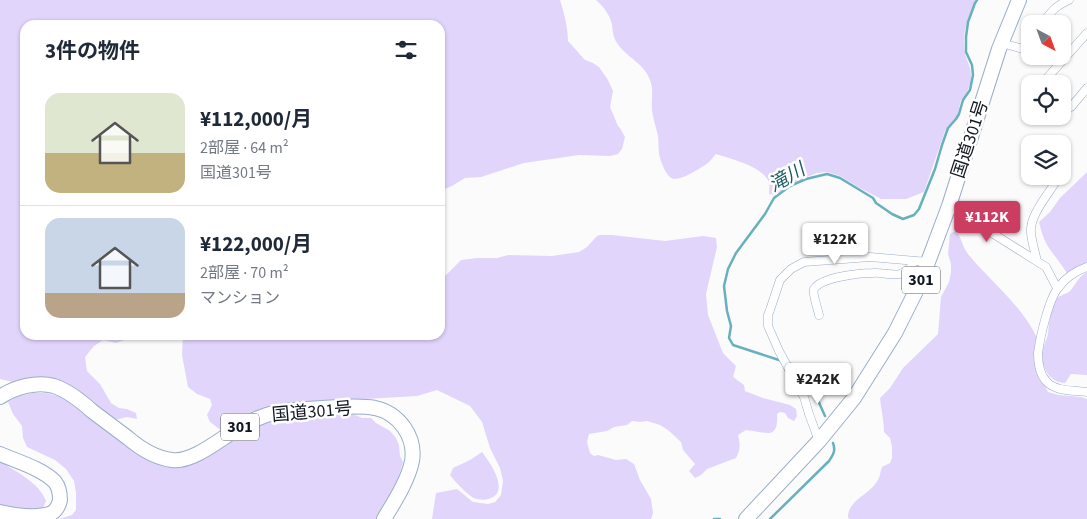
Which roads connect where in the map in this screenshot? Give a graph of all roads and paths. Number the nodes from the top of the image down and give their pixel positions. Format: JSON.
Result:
{"nodes":[{"id":1,"x":1019,"y":0,"type":"edge"},
{"id":2,"x":1069,"y":0,"type":"edge"},
{"id":3,"x":1049,"y":15,"type":"edge"},
{"id":4,"x":1087,"y":33,"type":"edge"},
{"id":5,"x":1002,"y":43,"type":"junction"},
{"id":6,"x":1021,"y":48,"type":"edge"},
{"id":7,"x":1051,"y":75,"type":"edge"},
{"id":8,"x":1087,"y":88,"type":"edge"},
{"id":9,"x":1071,"y":107,"type":"edge"},
{"id":10,"x":1053,"y":185,"type":"edge"},
{"id":11,"x":949,"y":206,"type":"junction"},
{"id":12,"x":914,"y":261,"type":"junction"},
{"id":13,"x":1037,"y":261,"type":"junction"},
{"id":14,"x":928,"y":262,"type":"junction"},
{"id":15,"x":1087,"y":267,"type":"edge"},
{"id":16,"x":1057,"y":288,"type":"junction"},
{"id":17,"x":819,"y":315,"type":"dead end"},
{"id":18,"x":1087,"y":392,"type":"edge"},
{"id":19,"x":0,"y":397,"type":"edge"},
{"id":20,"x":819,"y":442,"type":"junction"},
{"id":21,"x":0,"y":454,"type":"edge"},
{"id":22,"x":0,"y":512,"type":"edge"},
{"id":23,"x":384,"y":519,"type":"edge"},
{"id":24,"x":746,"y":519,"type":"edge"}],
"edges":[{"from":1,"to":5,"type":"highway","name":"国道301号","number":"301"},
{"from":2,"to":3,"type":"street"},
{"from":4,"to":7,"type":"street"},
{"from":5,"to":6,"type":"street"},
{"from":5,"to":11,"type":"highway","name":"国道301号","number":"301"},
{"from":8,"to":9,"type":"street"},
{"from":10,"to":13,"type":"street"},
{"from":11,"to":13,"type":"street"},
{"from":11,"to":14,"type":"highway","name":"国道301号","number":"301"},
{"from":12,"to":14,"type":"street"},
{"from":12,"to":17,"type":"street"},
{"from":12,"to":20,"type":"street"},
{"from":13,"to":16,"type":"street"},
{"from":14,"to":20,"type":"highway","name":"国道301号","number":"301"},
{"from":15,"to":16,"type":"street"},
{"from":16,"to":18,"type":"street"},
{"from":19,"to":23,"type":"highway","name":"国道301号","number":"301"},
{"from":20,"to":24,"type":"highway","name":"国道301号","number":"301"},
{"from":21,"to":22,"type":"highway"}]}
